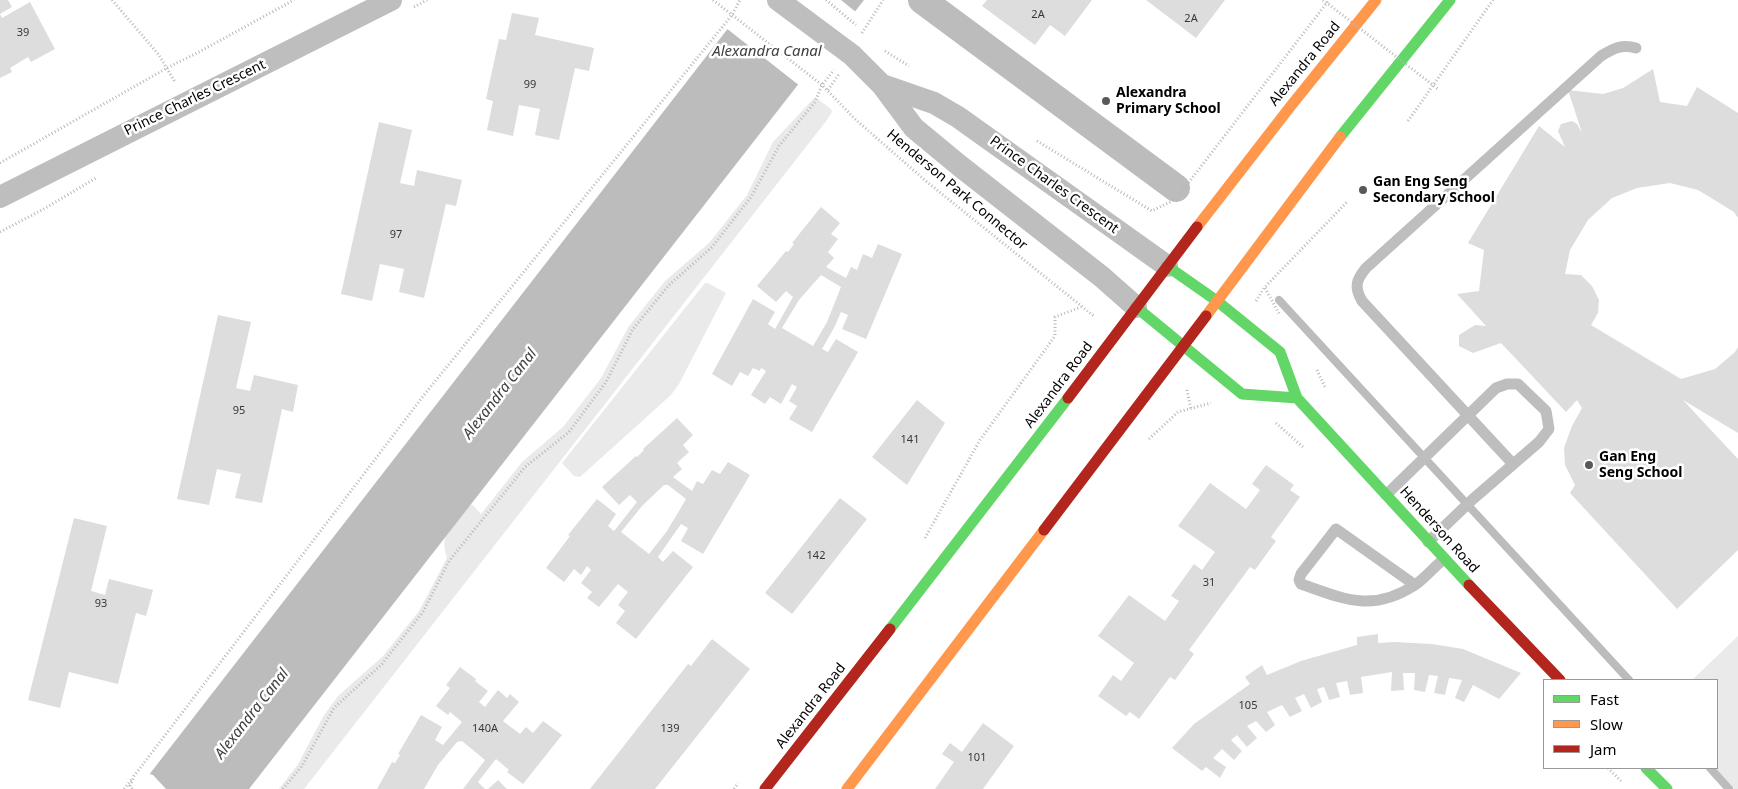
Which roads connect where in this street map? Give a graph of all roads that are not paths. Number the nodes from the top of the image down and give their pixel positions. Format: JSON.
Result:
{"nodes":[{"id":1,"x":391,"y":0,"type":"edge"},
{"id":2,"x":778,"y":0,"type":"edge"},
{"id":3,"x":1376,"y":0,"type":"edge"},
{"id":4,"x":1450,"y":0,"type":"edge"},
{"id":5,"x":1636,"y":48,"type":"dead end"},
{"id":6,"x":882,"y":85,"type":"junction"},
{"id":7,"x":0,"y":197,"type":"edge"},
{"id":8,"x":1167,"y":266,"type":"junction"},
{"id":9,"x":1217,"y":301,"type":"junction"},
{"id":10,"x":1136,"y":307,"type":"junction"},
{"id":11,"x":1183,"y":347,"type":"junction"},
{"id":12,"x":1297,"y":398,"type":"junction"},
{"id":13,"x":1468,"y":415,"type":"junction"},
{"id":14,"x":1513,"y":464,"type":"junction"},
{"id":15,"x":1386,"y":495,"type":"junction"},
{"id":16,"x":1428,"y":542,"type":"junction"},
{"id":17,"x":1444,"y":559,"type":"junction"},
{"id":18,"x":1415,"y":585,"type":"junction"},
{"id":19,"x":1559,"y":679,"type":"edge"},
{"id":20,"x":1647,"y":769,"type":"edge"},
{"id":21,"x":765,"y":789,"type":"edge"},
{"id":22,"x":847,"y":789,"type":"edge"},
{"id":23,"x":1667,"y":789,"type":"edge"}],
"edges":[{"from":1,"to":7,"type":"street","name":"Prince Charles Crescent"},
{"from":2,"to":6,"type":"street","name":"Prince Charles Crescent"},
{"from":3,"to":8,"type":"main road","name":"Alexandra Road"},
{"from":4,"to":9,"type":"main road"},
{"from":5,"to":13,"type":"lane"},
{"from":6,"to":8,"type":"street","name":"Prince Charles Crescent"},
{"from":6,"to":10,"type":"street","name":"Prince Charles Crescent"},
{"from":8,"to":9,"type":"main road","name":"Prince Charles Crescent"},
{"from":8,"to":10,"type":"main road","name":"Alexandra Road"},
{"from":9,"to":11,"type":"main road"},
{"from":9,"to":12,"type":"main road","name":"Henderson Road"},
{"from":10,"to":11,"type":"main road","name":"Prince Charles Crescent"},
{"from":10,"to":21,"type":"main road","name":"Alexandra Road"},
{"from":11,"to":12,"type":"main road"},
{"from":11,"to":22,"type":"main road"},
{"from":12,"to":15,"type":"main road","name":"Henderson Road"},
{"from":13,"to":14,"type":"lane"},
{"from":13,"to":14,"type":"lane"},
{"from":13,"to":15,"type":"lane"},
{"from":14,"to":16,"type":"lane"},
{"from":15,"to":16,"type":"main road","name":"Henderson Road"},
{"from":16,"to":17,"type":"main road","name":"Henderson Road"},
{"from":17,"to":18,"type":"lane"},
{"from":17,"to":19,"type":"main road","name":"Henderson Road"},
{"from":18,"to":18,"type":"lane"},
{"from":20,"to":23,"type":"main road"}]}
